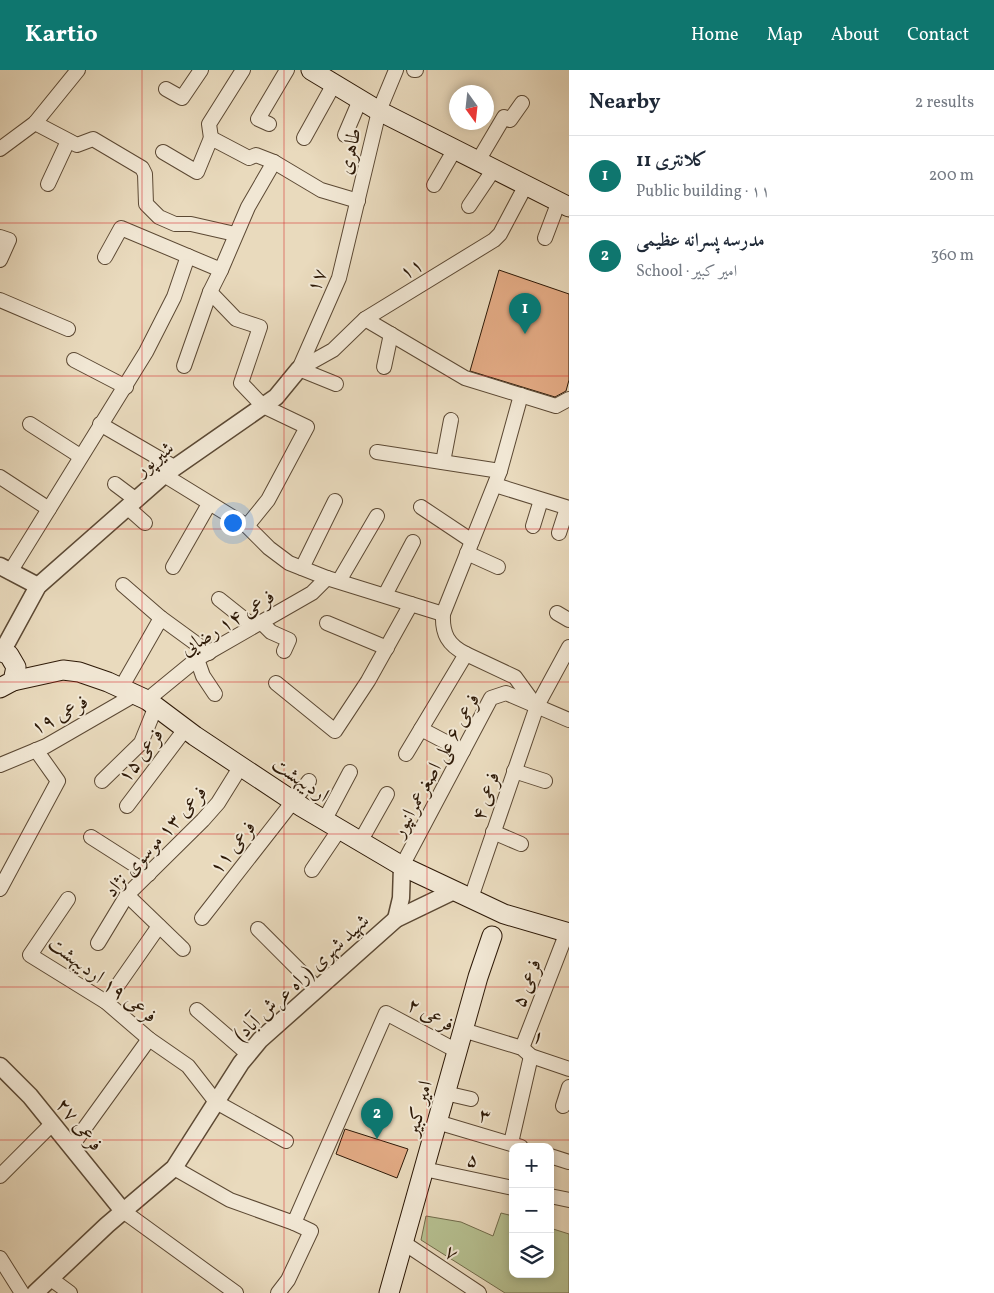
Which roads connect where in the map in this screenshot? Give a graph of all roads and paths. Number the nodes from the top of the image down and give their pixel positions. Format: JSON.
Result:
{"nodes":[{"id":1,"x":201,"y":70,"type":"edge"},
{"id":2,"x":243,"y":70,"type":"edge"},
{"id":3,"x":287,"y":70,"type":"edge"},
{"id":4,"x":396,"y":70,"type":"edge"},
{"id":5,"x":71,"y":72,"type":"edge"},
{"id":6,"x":323,"y":75,"type":"edge"},
{"id":7,"x":166,"y":89,"type":"dead end"},
{"id":8,"x":360,"y":100,"type":"junction"},
{"id":9,"x":522,"y":103,"type":"dead end"},
{"id":10,"x":379,"y":112,"type":"junction"},
{"id":11,"x":35,"y":123,"type":"junction"},
{"id":12,"x":269,"y":124,"type":"dead end"},
{"id":13,"x":345,"y":136,"type":"dead end"},
{"id":14,"x":211,"y":138,"type":"junction"},
{"id":15,"x":304,"y":138,"type":"dead end"},
{"id":16,"x":68,"y":141,"type":"junction"},
{"id":17,"x":0,"y":149,"type":"edge"},
{"id":18,"x":455,"y":149,"type":"junction"},
{"id":19,"x":163,"y":152,"type":"dead end"},
{"id":20,"x":274,"y":162,"type":"junction"},
{"id":21,"x":486,"y":165,"type":"junction"},
{"id":22,"x":48,"y":184,"type":"dead end"},
{"id":23,"x":434,"y":185,"type":"dead end"},
{"id":24,"x":526,"y":185,"type":"junction"},
{"id":25,"x":358,"y":201,"type":"junction"},
{"id":26,"x":564,"y":204,"type":"edge"},
{"id":27,"x":469,"y":206,"type":"dead end"},
{"id":28,"x":235,"y":234,"type":"junction"},
{"id":29,"x":0,"y":236,"type":"edge"},
{"id":30,"x":545,"y":238,"type":"dead end"},
{"id":31,"x":188,"y":256,"type":"junction"},
{"id":32,"x":105,"y":257,"type":"dead end"},
{"id":33,"x":0,"y":260,"type":"edge"},
{"id":34,"x":221,"y":270,"type":"junction"},
{"id":35,"x":210,"y":292,"type":"junction"},
{"id":36,"x":0,"y":300,"type":"edge"},
{"id":37,"x":365,"y":319,"type":"junction"},
{"id":38,"x":68,"y":329,"type":"dead end"},
{"id":39,"x":391,"y":334,"type":"junction"},
{"id":40,"x":74,"y":360,"type":"dead end"},
{"id":41,"x":184,"y":366,"type":"dead end"},
{"id":42,"x":384,"y":367,"type":"dead end"},
{"id":43,"x":298,"y":369,"type":"junction"},
{"id":44,"x":336,"y":384,"type":"dead end"},
{"id":45,"x":126,"y":387,"type":"junction"},
{"id":46,"x":521,"y":395,"type":"junction"},
{"id":47,"x":569,"y":399,"type":"edge"},
{"id":48,"x":263,"y":406,"type":"junction"},
{"id":49,"x":451,"y":420,"type":"dead end"},
{"id":50,"x":30,"y":424,"type":"dead end"},
{"id":51,"x":100,"y":424,"type":"junction"},
{"id":52,"x":378,"y":452,"type":"dead end"},
{"id":53,"x":80,"y":456,"type":"junction"},
{"id":54,"x":443,"y":462,"type":"junction"},
{"id":55,"x":169,"y":471,"type":"junction"},
{"id":56,"x":500,"y":471,"type":"junction"},
{"id":57,"x":0,"y":477,"type":"edge"},
{"id":58,"x":115,"y":484,"type":"dead end"},
{"id":59,"x":495,"y":485,"type":"junction"},
{"id":60,"x":541,"y":500,"type":"junction"},
{"id":61,"x":335,"y":501,"type":"dead end"},
{"id":62,"x":131,"y":503,"type":"junction"},
{"id":63,"x":209,"y":504,"type":"junction"},
{"id":64,"x":422,"y":506,"type":"dead end"},
{"id":65,"x":568,"y":508,"type":"edge"},
{"id":66,"x":49,"y":509,"type":"junction"},
{"id":67,"x":377,"y":516,"type":"dead end"},
{"id":68,"x":145,"y":523,"type":"dead end"},
{"id":69,"x":248,"y":526,"type":"junction"},
{"id":70,"x":533,"y":526,"type":"dead end"},
{"id":71,"x":559,"y":533,"type":"dead end"},
{"id":72,"x":413,"y":542,"type":"dead end"},
{"id":73,"x":470,"y":547,"type":"junction"},
{"id":74,"x":173,"y":567,"type":"dead end"},
{"id":75,"x":498,"y":567,"type":"dead end"},
{"id":76,"x":302,"y":568,"type":"junction"},
{"id":77,"x":5,"y":569,"type":"edge"},
{"id":78,"x":333,"y":580,"type":"junction"},
{"id":79,"x":123,"y":585,"type":"dead end"},
{"id":80,"x":38,"y":586,"type":"junction"},
{"id":81,"x":385,"y":595,"type":"junction"},
{"id":82,"x":219,"y":599,"type":"dead end"},
{"id":83,"x":411,"y":604,"type":"junction"},
{"id":84,"x":443,"y":614,"type":"junction"},
{"id":85,"x":161,"y":618,"type":"junction"},
{"id":86,"x":327,"y":623,"type":"dead end"},
{"id":87,"x":257,"y":624,"type":"junction"},
{"id":88,"x":569,"y":647,"type":"edge"},
{"id":89,"x":387,"y":648,"type":"junction"},
{"id":90,"x":284,"y":651,"type":"dead end"},
{"id":91,"x":5,"y":654,"type":"edge"},
{"id":92,"x":466,"y":654,"type":"junction"},
{"id":93,"x":203,"y":656,"type":"junction"},
{"id":94,"x":63,"y":670,"type":"junction"},
{"id":95,"x":276,"y":683,"type":"dead end"},
{"id":96,"x":6,"y":684,"type":"edge"},
{"id":97,"x":215,"y":694,"type":"dead end"},
{"id":98,"x":140,"y":697,"type":"junction"},
{"id":99,"x":537,"y":706,"type":"junction"},
{"id":100,"x":569,"y":720,"type":"edge"},
{"id":101,"x":186,"y":728,"type":"junction"},
{"id":102,"x":421,"y":729,"type":"junction"},
{"id":103,"x":36,"y":750,"type":"junction"},
{"id":104,"x":463,"y":751,"type":"junction"},
{"id":105,"x":406,"y":754,"type":"dead end"},
{"id":106,"x":0,"y":765,"type":"edge"},
{"id":107,"x":241,"y":766,"type":"junction"},
{"id":108,"x":514,"y":771,"type":"junction"},
{"id":109,"x":350,"y":772,"type":"dead end"},
{"id":110,"x":102,"y":781,"type":"dead end"},
{"id":111,"x":309,"y":781,"type":"dead end"},
{"id":112,"x":546,"y":781,"type":"dead end"},
{"id":113,"x":387,"y":794,"type":"dead end"},
{"id":114,"x":294,"y":802,"type":"junction"},
{"id":115,"x":127,"y":806,"type":"dead end"},
{"id":116,"x":332,"y":826,"type":"junction"},
{"id":117,"x":493,"y":832,"type":"junction"},
{"id":118,"x":91,"y":837,"type":"dead end"},
{"id":119,"x":360,"y":842,"type":"junction"},
{"id":120,"x":521,"y":844,"type":"dead end"},
{"id":121,"x":402,"y":866,"type":"junction"},
{"id":122,"x":312,"y":870,"type":"dead end"},
{"id":123,"x":149,"y":874,"type":"junction"},
{"id":124,"x":0,"y":889,"type":"edge"},
{"id":125,"x":128,"y":895,"type":"junction"},
{"id":126,"x":468,"y":897,"type":"junction"},
{"id":127,"x":68,"y":898,"type":"dead end"},
{"id":128,"x":202,"y":918,"type":"dead end"},
{"id":129,"x":396,"y":918,"type":"junction"},
{"id":130,"x":524,"y":920,"type":"junction"},
{"id":131,"x":159,"y":926,"type":"junction"},
{"id":132,"x":258,"y":928,"type":"dead end"},
{"id":133,"x":568,"y":933,"type":"edge"},
{"id":134,"x":492,"y":936,"type":"junction"},
{"id":135,"x":98,"y":942,"type":"dead end"},
{"id":136,"x":183,"y":949,"type":"dead end"},
{"id":137,"x":317,"y":988,"type":"junction"},
{"id":138,"x":106,"y":1002,"type":"junction"},
{"id":139,"x":196,"y":1010,"type":"dead end"},
{"id":140,"x":463,"y":1030,"type":"junction"},
{"id":141,"x":149,"y":1039,"type":"junction"},
{"id":142,"x":457,"y":1051,"type":"junction"},
{"id":143,"x":526,"y":1052,"type":"junction"},
{"id":144,"x":248,"y":1054,"type":"junction"},
{"id":145,"x":0,"y":1066,"type":"edge"},
{"id":146,"x":569,"y":1069,"type":"edge"},
{"id":147,"x":569,"y":1087,"type":"edge"},
{"id":148,"x":445,"y":1093,"type":"junction"},
{"id":149,"x":470,"y":1099,"type":"dead end"},
{"id":150,"x":216,"y":1102,"type":"junction"},
{"id":151,"x":563,"y":1106,"type":"dead end"},
{"id":152,"x":437,"y":1122,"type":"junction"},
{"id":153,"x":52,"y":1124,"type":"junction"},
{"id":154,"x":286,"y":1141,"type":"dead end"},
{"id":155,"x":509,"y":1143,"type":"edge"},
{"id":156,"x":516,"y":1143,"type":"edge"},
{"id":157,"x":71,"y":1147,"type":"junction"},
{"id":158,"x":554,"y":1157,"type":"edge"},
{"id":159,"x":569,"y":1162,"type":"edge"},
{"id":160,"x":174,"y":1168,"type":"junction"},
{"id":161,"x":424,"y":1169,"type":"junction"},
{"id":162,"x":0,"y":1176,"type":"edge"},
{"id":163,"x":509,"y":1187,"type":"edge"},
{"id":164,"x":554,"y":1197,"type":"edge"},
{"id":165,"x":569,"y":1200,"type":"edge"},
{"id":166,"x":123,"y":1211,"type":"junction"},
{"id":167,"x":294,"y":1223,"type":"junction"},
{"id":168,"x":404,"y":1243,"type":"junction"},
{"id":169,"x":0,"y":1258,"type":"edge"},
{"id":170,"x":51,"y":1279,"type":"junction"},
{"id":171,"x":22,"y":1293,"type":"edge"},
{"id":172,"x":35,"y":1293,"type":"edge"},
{"id":173,"x":70,"y":1293,"type":"edge"},
{"id":174,"x":236,"y":1293,"type":"edge"},
{"id":175,"x":278,"y":1293,"type":"edge"},
{"id":176,"x":390,"y":1293,"type":"edge"},
{"id":177,"x":479,"y":1293,"type":"edge"}],
"edges":[{"from":1,"to":7,"type":"street"},
{"from":2,"to":14,"type":"street"},
{"from":3,"to":12,"type":"street"},
{"from":4,"to":10,"type":"street","name":"طاهری"},
{"from":5,"to":11,"type":"street"},
{"from":6,"to":8,"type":"main road"},
{"from":6,"to":15,"type":"street"},
{"from":8,"to":10,"type":"main road"},
{"from":8,"to":13,"type":"street"},
{"from":9,"to":21,"type":"street"},
{"from":10,"to":18,"type":"main road"},
{"from":10,"to":25,"type":"street","name":"طاهری"},
{"from":11,"to":16,"type":"street"},
{"from":11,"to":17,"type":"street"},
{"from":14,"to":19,"type":"street"},
{"from":14,"to":20,"type":"street"},
{"from":16,"to":22,"type":"street"},
{"from":16,"to":28,"type":"street"},
{"from":18,"to":21,"type":"main road"},
{"from":18,"to":23,"type":"street"},
{"from":20,"to":25,"type":"street"},
{"from":20,"to":28,"type":"street"},
{"from":21,"to":24,"type":"main road"},
{"from":21,"to":27,"type":"street"},
{"from":24,"to":26,"type":"main road"},
{"from":24,"to":37,"type":"street","name":"۱۱"},
{"from":25,"to":43,"type":"street","name":"۱۷"},
{"from":26,"to":30,"type":"street"},
{"from":28,"to":34,"type":"street"},
{"from":29,"to":33,"type":"street"},
{"from":31,"to":32,"type":"street"},
{"from":31,"to":34,"type":"street"},
{"from":31,"to":45,"type":"street"},
{"from":34,"to":35,"type":"street"},
{"from":35,"to":41,"type":"street"},
{"from":35,"to":48,"type":"street"},
{"from":36,"to":38,"type":"street"},
{"from":37,"to":39,"type":"street"},
{"from":37,"to":43,"type":"street","name":"۱۱"},
{"from":39,"to":42,"type":"street"},
{"from":39,"to":46,"type":"street"},
{"from":40,"to":45,"type":"street"},
{"from":43,"to":44,"type":"street"},
{"from":43,"to":48,"type":"street","name":"شیرپور"},
{"from":45,"to":51,"type":"street"},
{"from":46,"to":47,"type":"street"},
{"from":46,"to":56,"type":"street"},
{"from":48,"to":55,"type":"street","name":"شیرپور"},
{"from":48,"to":69,"type":"street"},
{"from":49,"to":54,"type":"street"},
{"from":50,"to":53,"type":"street"},
{"from":51,"to":53,"type":"street"},
{"from":51,"to":55,"type":"street"},
{"from":52,"to":54,"type":"street"},
{"from":53,"to":66,"type":"street"},
{"from":54,"to":56,"type":"street"},
{"from":55,"to":62,"type":"street","name":"شیرپور"},
{"from":55,"to":63,"type":"street"},
{"from":56,"to":59,"type":"street"},
{"from":57,"to":66,"type":"street"},
{"from":58,"to":62,"type":"street"},
{"from":59,"to":60,"type":"street"},
{"from":59,"to":73,"type":"street"},
{"from":60,"to":65,"type":"street"},
{"from":60,"to":70,"type":"street"},
{"from":61,"to":76,"type":"street"},
{"from":62,"to":68,"type":"street"},
{"from":62,"to":80,"type":"street","name":"شیرپور"},
{"from":63,"to":69,"type":"street"},
{"from":63,"to":74,"type":"street"},
{"from":64,"to":73,"type":"street"},
{"from":65,"to":71,"type":"street"},
{"from":66,"to":77,"type":"street"},
{"from":67,"to":78,"type":"street","name":"فرعی ۱۴ رضایی"},
{"from":69,"to":76,"type":"street"},
{"from":72,"to":81,"type":"street"},
{"from":73,"to":75,"type":"street"},
{"from":73,"to":84,"type":"street"},
{"from":76,"to":78,"type":"street"},
{"from":77,"to":80,"type":"street"},
{"from":78,"to":81,"type":"street"},
{"from":78,"to":87,"type":"street","name":"فرعی ۱۴ رضایی"},
{"from":79,"to":85,"type":"street"},
{"from":80,"to":91,"type":"street","name":"شیرپور"},
{"from":81,"to":83,"type":"street"},
{"from":82,"to":87,"type":"street"},
{"from":83,"to":84,"type":"street"},
{"from":83,"to":89,"type":"street"},
{"from":84,"to":92,"type":"street"},
{"from":85,"to":93,"type":"street"},
{"from":85,"to":98,"type":"street"},
{"from":86,"to":89,"type":"street"},
{"from":87,"to":90,"type":"street"},
{"from":87,"to":93,"type":"street","name":"فرعی ۱۴ رضایی"},
{"from":88,"to":99,"type":"street","name":"فرعی ۴"},
{"from":89,"to":95,"type":"street"},
{"from":91,"to":94,"type":"main road"},
{"from":91,"to":96,"type":"main road","name":"اردیبهشت"},
{"from":92,"to":99,"type":"street"},
{"from":92,"to":102,"type":"street"},
{"from":93,"to":97,"type":"street"},
{"from":93,"to":98,"type":"street","name":"فرعی ۱۴ رضایی"},
{"from":94,"to":96,"type":"main road","name":"اردیبهشت"},
{"from":94,"to":98,"type":"main road","name":"اردیبهشت"},
{"from":98,"to":101,"type":"main road","name":"اردیبهشت"},
{"from":98,"to":103,"type":"street","name":"فرعی ۱۹"},
{"from":98,"to":110,"type":"street"},
{"from":99,"to":100,"type":"street","name":"فرعی ۶ علی اصغرعمرانپور"},
{"from":99,"to":104,"type":"street","name":"فرعی ۶ علی اصغرعمرانپور"},
{"from":99,"to":108,"type":"street","name":"فرعی ۴"},
{"from":101,"to":107,"type":"main road","name":"اردیبهشت"},
{"from":101,"to":115,"type":"street","name":"فرعی ۱۵"},
{"from":102,"to":104,"type":"street"},
{"from":102,"to":105,"type":"street"},
{"from":103,"to":106,"type":"street","name":"فرعی ۱۹"},
{"from":103,"to":124,"type":"street"},
{"from":104,"to":121,"type":"street","name":"فرعی ۶ علی اصغرعمرانپور"},
{"from":107,"to":114,"type":"main road","name":"اردیبهشت"},
{"from":107,"to":123,"type":"street","name":"فرعی ۱‍۳ موسوی نژاد"},
{"from":108,"to":112,"type":"street"},
{"from":108,"to":117,"type":"street","name":"فرعی ۴"},
{"from":109,"to":116,"type":"street"},
{"from":111,"to":114,"type":"street","name":"فرعی ۱۱"},
{"from":113,"to":119,"type":"street"},
{"from":114,"to":116,"type":"main road","name":"اردیبهشت"},
{"from":114,"to":128,"type":"street","name":"فرعی ۱۱"},
{"from":116,"to":119,"type":"main road","name":"اردیبهشت"},
{"from":116,"to":122,"type":"street"},
{"from":117,"to":120,"type":"street"},
{"from":117,"to":126,"type":"street","name":"فرعی ۴"},
{"from":118,"to":123,"type":"street"},
{"from":119,"to":121,"type":"main road","name":"اردیبهشت"},
{"from":121,"to":126,"type":"main road","name":"اردیبهشت"},
{"from":121,"to":129,"type":"street"},
{"from":123,"to":125,"type":"street","name":"فرعی ۱‍۳ موسوی نژاد"},
{"from":125,"to":131,"type":"street"},
{"from":125,"to":135,"type":"street","name":"فرعی ۱‍۳ موسوی نژاد"},
{"from":126,"to":129,"type":"street","name":"شهید شهری (راه عرش آباد)"},
{"from":126,"to":130,"type":"main road","name":"اردیبهشت"},
{"from":126,"to":134,"type":"main road"},
{"from":127,"to":138,"type":"street","name":"فرعی ۱۹ اردیبهشت"},
{"from":129,"to":137,"type":"street","name":"شهید شهری (راه عرش آباد)"},
{"from":130,"to":133,"type":"main road","name":"اردیبهشت"},
{"from":130,"to":134,"type":"main road"},
{"from":131,"to":136,"type":"street"},
{"from":131,"to":138,"type":"street"},
{"from":132,"to":137,"type":"street"},
{"from":133,"to":143,"type":"street","name":"فرعی ۵"},
{"from":134,"to":140,"type":"main road","name":"امیر کبیر"},
{"from":137,"to":144,"type":"street","name":"شهید شهری (راه عرش آباد)"},
{"from":138,"to":141,"type":"street","name":"فرعی ۱۹ اردیبهشت"},
{"from":139,"to":144,"type":"street"},
{"from":140,"to":142,"type":"main road","name":"امیر کبیر"},
{"from":140,"to":143,"type":"street","name":"۱"},
{"from":141,"to":150,"type":"street","name":"فرعی ۱۹ اردیبهشت"},
{"from":141,"to":157,"type":"street"},
{"from":142,"to":148,"type":"main road","name":"امیر کبیر"},
{"from":142,"to":167,"type":"street","name":"فرعی ۲"},
{"from":143,"to":146,"type":"street","name":"۱"},
{"from":143,"to":156,"type":"street","name":"فرعی ۵"},
{"from":144,"to":150,"type":"street","name":"شهید شهری (راه عرش آباد)"},
{"from":145,"to":153,"type":"street","name":"فرعی ۲۷"},
{"from":147,"to":151,"type":"street"},
{"from":148,"to":149,"type":"street"},
{"from":148,"to":152,"type":"main road","name":"امیر کبیر"},
{"from":150,"to":154,"type":"street"},
{"from":150,"to":160,"type":"street","name":"شهید شهری (راه عرش آباد)"},
{"from":152,"to":155,"type":"street","name":"۳"},
{"from":152,"to":161,"type":"main road","name":"امیر کبیر"},
{"from":153,"to":157,"type":"street","name":"فرعی ۲۷"},
{"from":153,"to":162,"type":"street"},
{"from":157,"to":166,"type":"street","name":"فرعی ۲۷"},
{"from":158,"to":159,"type":"street"},
{"from":160,"to":166,"type":"street","name":"شهید شهری (راه عرش آباد)"},
{"from":160,"to":167,"type":"street"},
{"from":161,"to":163,"type":"street","name":"۵"},
{"from":161,"to":168,"type":"main road","name":"امیر کبیر"},
{"from":164,"to":165,"type":"street"},
{"from":166,"to":170,"type":"street","name":"شهید شهری (راه عرش آباد)"},
{"from":166,"to":174,"type":"street"},
{"from":167,"to":175,"type":"street"},
{"from":168,"to":176,"type":"main road","name":"امیر کبیر"},
{"from":168,"to":177,"type":"street","name":"۷"},
{"from":169,"to":171,"type":"street"},
{"from":170,"to":172,"type":"street","name":"شهید شهری (راه عرش آباد)"},
{"from":170,"to":173,"type":"street"}]}
